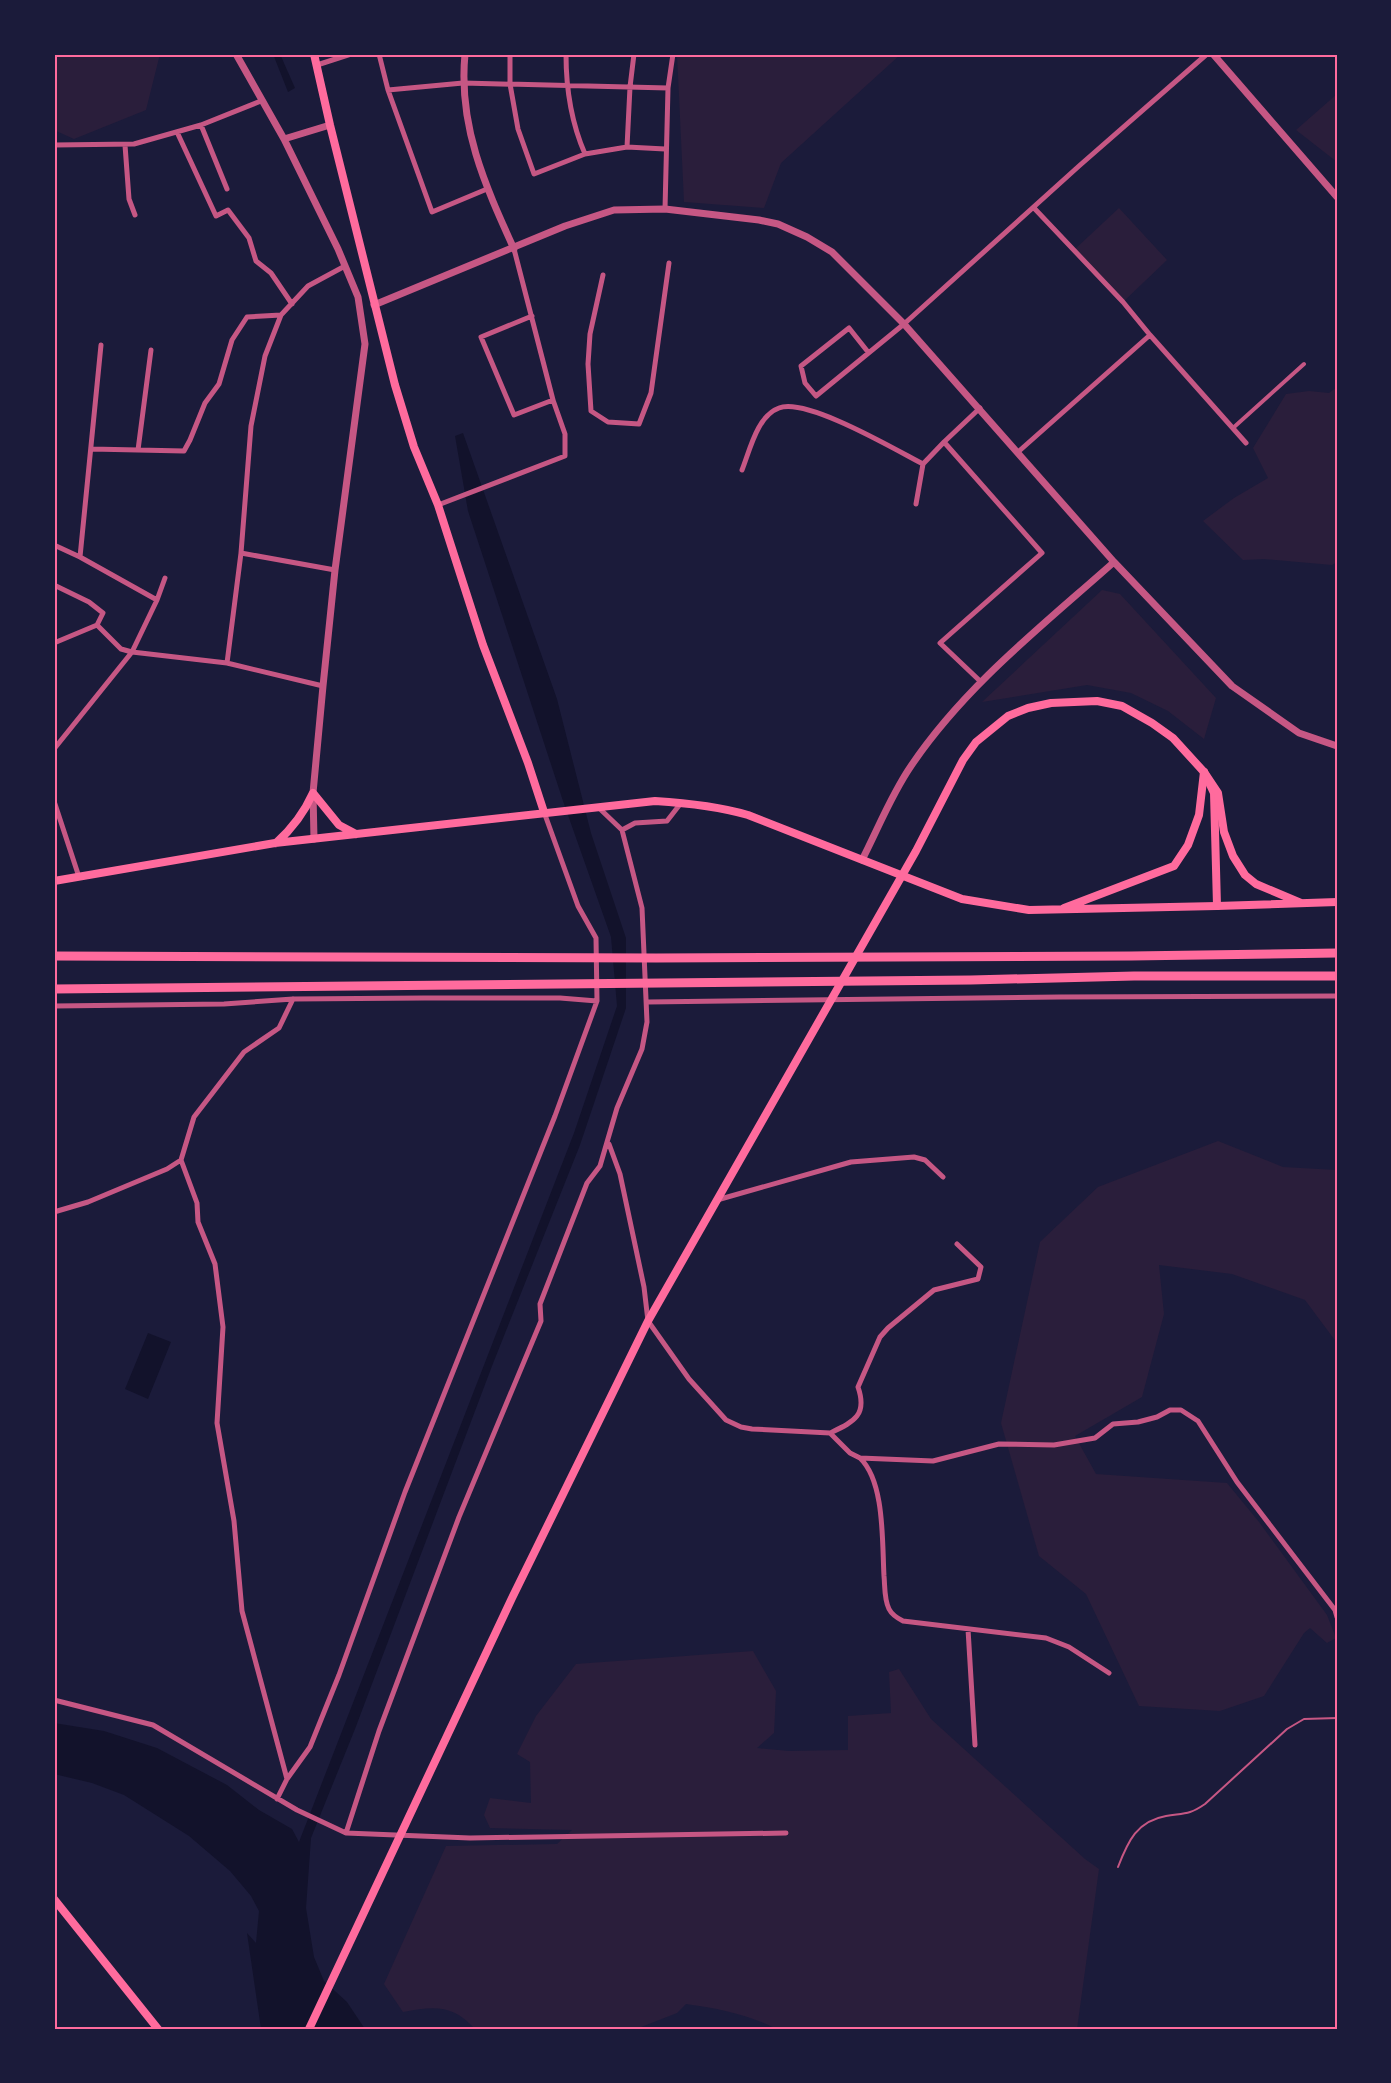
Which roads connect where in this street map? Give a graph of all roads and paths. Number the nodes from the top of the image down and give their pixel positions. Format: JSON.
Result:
{"nodes":[{"id":1,"x":236,"y":54,"type":"edge"},
{"id":2,"x":314,"y":54,"type":"edge"},
{"id":3,"x":351,"y":54,"type":"edge"},
{"id":4,"x":379,"y":54,"type":"edge"},
{"id":5,"x":465,"y":54,"type":"edge"},
{"id":6,"x":510,"y":54,"type":"edge"},
{"id":7,"x":566,"y":54,"type":"edge"},
{"id":8,"x":634,"y":54,"type":"edge"},
{"id":9,"x":673,"y":54,"type":"edge"},
{"id":10,"x":1207,"y":54,"type":"edge"},
{"id":11,"x":1213,"y":54,"type":"edge"},
{"id":12,"x":317,"y":65,"type":"junction"},
{"id":13,"x":463,"y":83,"type":"junction"},
{"id":14,"x":510,"y":84,"type":"junction"},
{"id":15,"x":566,"y":86,"type":"junction"},
{"id":16,"x":630,"y":87,"type":"junction"},
{"id":17,"x":668,"y":88,"type":"junction"},
{"id":18,"x":388,"y":90,"type":"junction"},
{"id":19,"x":261,"y":101,"type":"junction"},
{"id":20,"x":201,"y":125,"type":"junction"},
{"id":21,"x":330,"y":125,"type":"junction"},
{"id":22,"x":177,"y":132,"type":"junction"},
{"id":23,"x":284,"y":140,"type":"junction"},
{"id":24,"x":54,"y":145,"type":"edge"},
{"id":25,"x":125,"y":145,"type":"junction"},
{"id":26,"x":627,"y":147,"type":"junction"},
{"id":27,"x":665,"y":149,"type":"junction"},
{"id":28,"x":585,"y":154,"type":"junction"},
{"id":29,"x":227,"y":189,"type":"dead end"},
{"id":30,"x":487,"y":189,"type":"junction"},
{"id":31,"x":1337,"y":196,"type":"edge"},
{"id":32,"x":1034,"y":208,"type":"junction"},
{"id":33,"x":665,"y":209,"type":"junction"},
{"id":34,"x":135,"y":216,"type":"dead end"},
{"id":35,"x":514,"y":249,"type":"junction"},
{"id":36,"x":669,"y":263,"type":"dead end"},
{"id":37,"x":345,"y":266,"type":"junction"},
{"id":38,"x":603,"y":275,"type":"dead end"},
{"id":39,"x":292,"y":304,"type":"junction"},
{"id":40,"x":374,"y":305,"type":"junction"},
{"id":41,"x":281,"y":315,"type":"junction"},
{"id":42,"x":532,"y":315,"type":"junction"},
{"id":43,"x":904,"y":324,"type":"junction"},
{"id":44,"x":1150,"y":335,"type":"junction"},
{"id":45,"x":101,"y":345,"type":"dead end"},
{"id":46,"x":151,"y":350,"type":"dead end"},
{"id":47,"x":868,"y":352,"type":"junction"},
{"id":48,"x":1304,"y":364,"type":"dead end"},
{"id":49,"x":553,"y":400,"type":"junction"},
{"id":50,"x":980,"y":408,"type":"junction"},
{"id":51,"x":1233,"y":428,"type":"junction"},
{"id":52,"x":944,"y":442,"type":"junction"},
{"id":53,"x":1246,"y":443,"type":"dead end"},
{"id":54,"x":91,"y":449,"type":"junction"},
{"id":55,"x":138,"y":450,"type":"junction"},
{"id":56,"x":1018,"y":453,"type":"junction"},
{"id":57,"x":923,"y":464,"type":"junction"},
{"id":58,"x":742,"y":470,"type":"dead end"},
{"id":59,"x":438,"y":504,"type":"junction"},
{"id":60,"x":916,"y":504,"type":"dead end"},
{"id":61,"x":54,"y":545,"type":"edge"},
{"id":62,"x":241,"y":552,"type":"junction"},
{"id":63,"x":80,"y":557,"type":"junction"},
{"id":64,"x":1114,"y":562,"type":"junction"},
{"id":65,"x":335,"y":570,"type":"junction"},
{"id":66,"x":165,"y":578,"type":"dead end"},
{"id":67,"x":54,"y":585,"type":"edge"},
{"id":68,"x":157,"y":600,"type":"junction"},
{"id":69,"x":97,"y":625,"type":"junction"},
{"id":70,"x":54,"y":645,"type":"edge"},
{"id":71,"x":132,"y":652,"type":"junction"},
{"id":72,"x":227,"y":663,"type":"junction"},
{"id":73,"x":980,"y":681,"type":"junction"},
{"id":74,"x":323,"y":686,"type":"junction"},
{"id":75,"x":1337,"y":746,"type":"edge"},
{"id":76,"x":54,"y":749,"type":"edge"},
{"id":77,"x":1204,"y":772,"type":"junction"},
{"id":78,"x":314,"y":793,"type":"junction"},
{"id":79,"x":54,"y":801,"type":"edge"},
{"id":80,"x":681,"y":803,"type":"junction"},
{"id":81,"x":599,"y":808,"type":"junction"},
{"id":82,"x":544,"y":812,"type":"junction"},
{"id":83,"x":622,"y":830,"type":"junction"},
{"id":84,"x":356,"y":834,"type":"junction"},
{"id":85,"x":314,"y":839,"type":"junction"},
{"id":86,"x":275,"y":843,"type":"junction"},
{"id":87,"x":862,"y":860,"type":"junction"},
{"id":88,"x":79,"y":877,"type":"junction"},
{"id":89,"x":54,"y":881,"type":"edge"},
{"id":90,"x":1337,"y":902,"type":"edge"},
{"id":91,"x":1302,"y":903,"type":"junction"},
{"id":92,"x":1217,"y":906,"type":"junction"},
{"id":93,"x":1056,"y":910,"type":"junction"},
{"id":94,"x":1337,"y":953,"type":"edge"},
{"id":95,"x":54,"y":956,"type":"edge"},
{"id":96,"x":1337,"y":976,"type":"edge"},
{"id":97,"x":54,"y":989,"type":"edge"},
{"id":98,"x":1337,"y":996,"type":"edge"},
{"id":99,"x":293,"y":999,"type":"junction"},
{"id":100,"x":597,"y":1001,"type":"junction"},
{"id":101,"x":648,"y":1002,"type":"junction"},
{"id":102,"x":54,"y":1006,"type":"edge"},
{"id":103,"x":608,"y":1142,"type":"junction"},
{"id":104,"x":181,"y":1160,"type":"junction"},
{"id":105,"x":943,"y":1177,"type":"dead end"},
{"id":106,"x":717,"y":1200,"type":"junction"},
{"id":107,"x":54,"y":1212,"type":"edge"},
{"id":108,"x":957,"y":1244,"type":"dead end"},
{"id":109,"x":648,"y":1321,"type":"junction"},
{"id":110,"x":830,"y":1433,"type":"junction"},
{"id":111,"x":860,"y":1458,"type":"junction"},
{"id":112,"x":1337,"y":1617,"type":"edge"},
{"id":113,"x":968,"y":1629,"type":"junction"},
{"id":114,"x":1109,"y":1673,"type":"dead end"},
{"id":115,"x":54,"y":1700,"type":"edge"},
{"id":116,"x":1337,"y":1718,"type":"edge"},
{"id":117,"x":975,"y":1745,"type":"dead end"},
{"id":118,"x":287,"y":1779,"type":"junction"},
{"id":119,"x":277,"y":1799,"type":"junction"},
{"id":120,"x":344,"y":1832,"type":"junction"},
{"id":121,"x":786,"y":1833,"type":"dead end"},
{"id":122,"x":1118,"y":1867,"type":"dead end"},
{"id":123,"x":54,"y":1899,"type":"edge"},
{"id":124,"x":158,"y":2029,"type":"edge"},
{"id":125,"x":309,"y":2029,"type":"edge"}],
"edges":[{"from":1,"to":19,"type":"street"},
{"from":2,"to":12,"type":"main road"},
{"from":3,"to":12,"type":"street"},
{"from":4,"to":18,"type":"street"},
{"from":5,"to":13,"type":"street"},
{"from":6,"to":14,"type":"street"},
{"from":7,"to":15,"type":"street"},
{"from":8,"to":16,"type":"street"},
{"from":9,"to":17,"type":"street"},
{"from":10,"to":32,"type":"street"},
{"from":11,"to":31,"type":"street"},
{"from":12,"to":21,"type":"main road"},
{"from":13,"to":14,"type":"street"},
{"from":13,"to":18,"type":"street"},
{"from":13,"to":30,"type":"street"},
{"from":14,"to":15,"type":"street"},
{"from":14,"to":28,"type":"street"},
{"from":15,"to":16,"type":"street"},
{"from":15,"to":28,"type":"street"},
{"from":16,"to":17,"type":"street"},
{"from":16,"to":26,"type":"street"},
{"from":17,"to":27,"type":"street"},
{"from":18,"to":30,"type":"street"},
{"from":19,"to":20,"type":"street"},
{"from":19,"to":23,"type":"street"},
{"from":20,"to":22,"type":"street"},
{"from":20,"to":29,"type":"street"},
{"from":21,"to":23,"type":"street"},
{"from":21,"to":40,"type":"main road"},
{"from":22,"to":25,"type":"street"},
{"from":22,"to":39,"type":"street"},
{"from":23,"to":37,"type":"street"},
{"from":24,"to":25,"type":"street"},
{"from":25,"to":34,"type":"street"},
{"from":26,"to":27,"type":"street"},
{"from":26,"to":28,"type":"street"},
{"from":27,"to":33,"type":"street"},
{"from":30,"to":35,"type":"street"},
{"from":32,"to":43,"type":"street"},
{"from":32,"to":44,"type":"street"},
{"from":33,"to":35,"type":"street"},
{"from":33,"to":43,"type":"street"},
{"from":35,"to":40,"type":"street"},
{"from":35,"to":42,"type":"street"},
{"from":36,"to":38,"type":"street"},
{"from":37,"to":39,"type":"street"},
{"from":37,"to":65,"type":"street"},
{"from":39,"to":41,"type":"street"},
{"from":40,"to":59,"type":"main road"},
{"from":41,"to":55,"type":"street"},
{"from":41,"to":62,"type":"street"},
{"from":42,"to":49,"type":"street"},
{"from":42,"to":49,"type":"street"},
{"from":43,"to":47,"type":"street"},
{"from":43,"to":50,"type":"street"},
{"from":44,"to":51,"type":"street"},
{"from":44,"to":56,"type":"street"},
{"from":45,"to":54,"type":"street"},
{"from":46,"to":55,"type":"street"},
{"from":47,"to":47,"type":"street"},
{"from":48,"to":51,"type":"street"},
{"from":49,"to":59,"type":"street"},
{"from":50,"to":52,"type":"street"},
{"from":50,"to":56,"type":"street"},
{"from":51,"to":53,"type":"street"},
{"from":52,"to":57,"type":"street"},
{"from":52,"to":73,"type":"street"},
{"from":54,"to":55,"type":"street"},
{"from":54,"to":63,"type":"street"},
{"from":56,"to":64,"type":"street"},
{"from":57,"to":58,"type":"street"},
{"from":57,"to":60,"type":"street"},
{"from":59,"to":82,"type":"main road"},
{"from":61,"to":63,"type":"street"},
{"from":62,"to":65,"type":"street"},
{"from":62,"to":72,"type":"street"},
{"from":63,"to":68,"type":"street"},
{"from":64,"to":73,"type":"street"},
{"from":64,"to":75,"type":"street"},
{"from":65,"to":74,"type":"street"},
{"from":66,"to":68,"type":"street"},
{"from":67,"to":69,"type":"street"},
{"from":68,"to":71,"type":"street"},
{"from":69,"to":70,"type":"street"},
{"from":69,"to":71,"type":"street"},
{"from":71,"to":72,"type":"street"},
{"from":71,"to":76,"type":"street"},
{"from":72,"to":74,"type":"street"},
{"from":73,"to":87,"type":"street"},
{"from":74,"to":78,"type":"street"},
{"from":77,"to":91,"type":"main road"},
{"from":77,"to":92,"type":"main road"},
{"from":77,"to":93,"type":"main road"},
{"from":77,"to":106,"type":"main road"},
{"from":78,"to":84,"type":"main road"},
{"from":78,"to":85,"type":"street"},
{"from":78,"to":86,"type":"main road"},
{"from":79,"to":88,"type":"street"},
{"from":80,"to":81,"type":"main road"},
{"from":80,"to":83,"type":"street"},
{"from":80,"to":87,"type":"main road"},
{"from":81,"to":82,"type":"main road"},
{"from":81,"to":83,"type":"street"},
{"from":82,"to":84,"type":"main road"},
{"from":82,"to":100,"type":"street"},
{"from":83,"to":101,"type":"street"},
{"from":84,"to":85,"type":"main road"},
{"from":85,"to":86,"type":"main road"},
{"from":86,"to":88,"type":"main road"},
{"from":87,"to":93,"type":"main road"},
{"from":88,"to":89,"type":"main road"},
{"from":90,"to":91,"type":"main road"},
{"from":91,"to":92,"type":"main road"},
{"from":92,"to":93,"type":"main road"},
{"from":94,"to":95,"type":"highway"},
{"from":96,"to":97,"type":"highway"},
{"from":98,"to":101,"type":"street"},
{"from":99,"to":100,"type":"street"},
{"from":99,"to":102,"type":"street"},
{"from":99,"to":104,"type":"street"},
{"from":100,"to":118,"type":"street"},
{"from":101,"to":103,"type":"street"},
{"from":103,"to":109,"type":"street"},
{"from":103,"to":120,"type":"street"},
{"from":104,"to":107,"type":"street"},
{"from":104,"to":118,"type":"street"},
{"from":105,"to":106,"type":"street"},
{"from":106,"to":109,"type":"main road"},
{"from":108,"to":110,"type":"street"},
{"from":109,"to":110,"type":"street"},
{"from":109,"to":125,"type":"main road"},
{"from":110,"to":111,"type":"street"},
{"from":111,"to":112,"type":"street"},
{"from":111,"to":113,"type":"street"},
{"from":113,"to":114,"type":"street"},
{"from":113,"to":117,"type":"street"},
{"from":115,"to":119,"type":"street"},
{"from":116,"to":122,"type":"lane"},
{"from":118,"to":119,"type":"street"},
{"from":119,"to":120,"type":"street"},
{"from":120,"to":121,"type":"street"},
{"from":123,"to":124,"type":"main road"}]}
